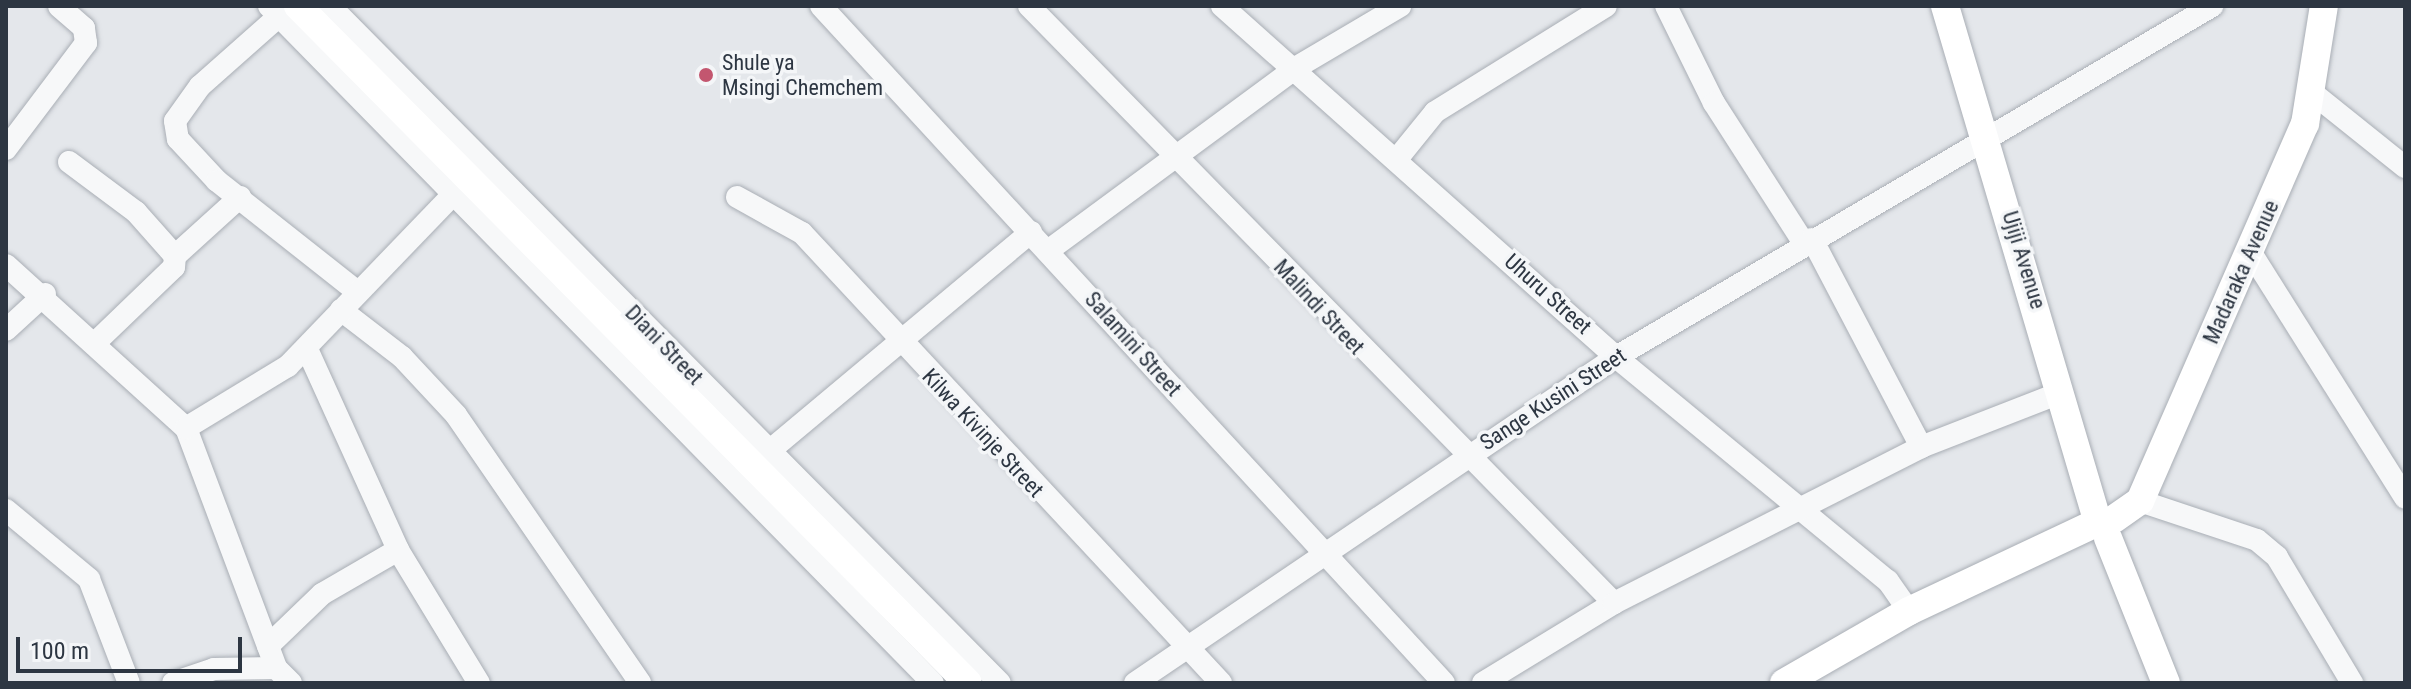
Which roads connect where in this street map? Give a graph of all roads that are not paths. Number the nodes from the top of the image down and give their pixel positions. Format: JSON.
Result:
{"nodes":[{"id":1,"x":59,"y":6,"type":"edge"},
{"id":2,"x":330,"y":6,"type":"edge"},
{"id":3,"x":821,"y":6,"type":"edge"},
{"id":4,"x":1029,"y":6,"type":"edge"},
{"id":5,"x":1222,"y":6,"type":"edge"},
{"id":6,"x":1400,"y":6,"type":"edge"},
{"id":7,"x":1606,"y":6,"type":"edge"},
{"id":8,"x":1666,"y":6,"type":"edge"},
{"id":9,"x":1945,"y":6,"type":"edge"},
{"id":10,"x":2212,"y":6,"type":"edge"},
{"id":11,"x":2324,"y":6,"type":"edge"},
{"id":12,"x":281,"y":10,"type":"edge"},
{"id":13,"x":2183,"y":13,"type":"edge"},
{"id":14,"x":1297,"y":67,"type":"junction"},
{"id":15,"x":2315,"y":95,"type":"junction"},
{"id":16,"x":1986,"y":139,"type":"junction"},
{"id":17,"x":6,"y":149,"type":"edge"},
{"id":18,"x":1178,"y":156,"type":"junction"},
{"id":19,"x":1397,"y":159,"type":"junction"},
{"id":20,"x":69,"y":162,"type":"dead end"},
{"id":21,"x":2405,"y":167,"type":"edge"},
{"id":22,"x":459,"y":188,"type":"junction"},
{"id":23,"x":240,"y":197,"type":"junction"},
{"id":24,"x":737,"y":197,"type":"dead end"},
{"id":25,"x":1031,"y":232,"type":"junction"},
{"id":26,"x":1808,"y":242,"type":"junction"},
{"id":27,"x":1049,"y":250,"type":"junction"},
{"id":28,"x":2251,"y":253,"type":"junction"},
{"id":29,"x":175,"y":256,"type":"junction"},
{"id":30,"x":6,"y":265,"type":"edge"},
{"id":31,"x":355,"y":290,"type":"junction"},
{"id":32,"x":45,"y":294,"type":"junction"},
{"id":33,"x":341,"y":310,"type":"junction"},
{"id":34,"x":6,"y":330,"type":"edge"},
{"id":35,"x":898,"y":340,"type":"junction"},
{"id":36,"x":97,"y":341,"type":"junction"},
{"id":37,"x":307,"y":349,"type":"junction"},
{"id":38,"x":1616,"y":357,"type":"junction"},
{"id":39,"x":2062,"y":392,"type":"junction"},
{"id":40,"x":186,"y":428,"type":"junction"},
{"id":41,"x":1921,"y":447,"type":"junction"},
{"id":42,"x":768,"y":452,"type":"junction"},
{"id":43,"x":1467,"y":455,"type":"junction"},
{"id":44,"x":2405,"y":498,"type":"edge"},
{"id":45,"x":2140,"y":501,"type":"junction"},
{"id":46,"x":1806,"y":510,"type":"junction"},
{"id":47,"x":9,"y":519,"type":"edge"},
{"id":48,"x":2103,"y":525,"type":"junction"},
{"id":49,"x":398,"y":550,"type":"junction"},
{"id":50,"x":1320,"y":553,"type":"junction"},
{"id":51,"x":1614,"y":603,"type":"junction"},
{"id":52,"x":1909,"y":611,"type":"junction"},
{"id":53,"x":1185,"y":645,"type":"junction"},
{"id":54,"x":268,"y":646,"type":"junction"},
{"id":55,"x":283,"y":676,"type":"edge"},
{"id":56,"x":129,"y":683,"type":"edge"},
{"id":57,"x":173,"y":683,"type":"edge"},
{"id":58,"x":479,"y":683,"type":"edge"},
{"id":59,"x":640,"y":683,"type":"edge"},
{"id":60,"x":933,"y":683,"type":"edge"},
{"id":61,"x":968,"y":683,"type":"edge"},
{"id":62,"x":1000,"y":683,"type":"edge"},
{"id":63,"x":1135,"y":683,"type":"edge"},
{"id":64,"x":1221,"y":683,"type":"edge"},
{"id":65,"x":1444,"y":683,"type":"edge"},
{"id":66,"x":1483,"y":683,"type":"edge"},
{"id":67,"x":1784,"y":683,"type":"edge"},
{"id":68,"x":2166,"y":683,"type":"edge"},
{"id":69,"x":2352,"y":683,"type":"edge"}],
"edges":[{"from":1,"to":17,"type":"street"},
{"from":2,"to":42,"type":"street","name":"Diani Street"},
{"from":3,"to":25,"type":"street","name":"Salamini Street"},
{"from":4,"to":18,"type":"street","name":"Malindi Street"},
{"from":5,"to":14,"type":"street","name":"Uhuru Street"},
{"from":6,"to":14,"type":"street"},
{"from":7,"to":19,"type":"street"},
{"from":8,"to":26,"type":"street"},
{"from":9,"to":16,"type":"main road","name":"Ujiji Avenue"},
{"from":10,"to":13,"type":"street","name":"Sange Kusini Street"},
{"from":11,"to":15,"type":"main road","name":"Madaraka Avenue"},
{"from":12,"to":22,"type":"main road"},
{"from":12,"to":23,"type":"street"},
{"from":13,"to":16,"type":"street","name":"Sange Kusini Street"},
{"from":14,"to":18,"type":"street"},
{"from":14,"to":19,"type":"street","name":"Uhuru Street"},
{"from":15,"to":21,"type":"street"},
{"from":15,"to":28,"type":"main road","name":"Madaraka Avenue"},
{"from":16,"to":26,"type":"street","name":"Sange Kusini Street"},
{"from":16,"to":39,"type":"main road","name":"Ujiji Avenue"},
{"from":18,"to":27,"type":"street"},
{"from":18,"to":43,"type":"street","name":"Malindi Street"},
{"from":19,"to":38,"type":"street","name":"Uhuru Street"},
{"from":20,"to":29,"type":"street"},
{"from":22,"to":31,"type":"street"},
{"from":22,"to":60,"type":"street"},
{"from":22,"to":61,"type":"main road"},
{"from":23,"to":29,"type":"street"},
{"from":23,"to":31,"type":"street"},
{"from":24,"to":35,"type":"street","name":"Kilwa Kivinje Street"},
{"from":25,"to":27,"type":"street","name":"Salamini Street"},
{"from":25,"to":35,"type":"street"},
{"from":26,"to":38,"type":"street","name":"Sange Kusini Street"},
{"from":26,"to":41,"type":"street"},
{"from":27,"to":50,"type":"street","name":"Salamini Street"},
{"from":28,"to":44,"type":"street"},
{"from":28,"to":45,"type":"main road","name":"Madaraka Avenue"},
{"from":29,"to":36,"type":"street"},
{"from":30,"to":32,"type":"street"},
{"from":31,"to":33,"type":"street"},
{"from":32,"to":34,"type":"street"},
{"from":32,"to":36,"type":"street"},
{"from":33,"to":37,"type":"street"},
{"from":33,"to":59,"type":"street"},
{"from":35,"to":42,"type":"street"},
{"from":35,"to":53,"type":"street","name":"Kilwa Kivinje Street"},
{"from":36,"to":40,"type":"street"},
{"from":37,"to":40,"type":"street"},
{"from":37,"to":49,"type":"street"},
{"from":38,"to":43,"type":"street","name":"Sange Kusini Street"},
{"from":38,"to":46,"type":"street","name":"Uhuru Street"},
{"from":39,"to":41,"type":"street"},
{"from":39,"to":48,"type":"main road","name":"Ujiji Avenue"},
{"from":40,"to":54,"type":"street"},
{"from":41,"to":46,"type":"street"},
{"from":42,"to":62,"type":"street","name":"Diani Street"},
{"from":43,"to":50,"type":"street","name":"Sange Kusini Street"},
{"from":43,"to":51,"type":"street","name":"Malindi Street"},
{"from":45,"to":48,"type":"main road"},
{"from":45,"to":69,"type":"street"},
{"from":46,"to":51,"type":"street"},
{"from":46,"to":52,"type":"street","name":"Uhuru Street"},
{"from":47,"to":56,"type":"street"},
{"from":48,"to":52,"type":"main road"},
{"from":48,"to":68,"type":"main road","name":"Ujiji Avenue"},
{"from":49,"to":54,"type":"street"},
{"from":49,"to":58,"type":"street"},
{"from":50,"to":53,"type":"street","name":"Sange Kusini Street"},
{"from":50,"to":65,"type":"street","name":"Salamini Street"},
{"from":51,"to":66,"type":"street"},
{"from":52,"to":67,"type":"main road"},
{"from":53,"to":63,"type":"street","name":"Sange Kusini Street"},
{"from":53,"to":64,"type":"street","name":"Kilwa Kivinje Street"},
{"from":54,"to":55,"type":"street"},
{"from":55,"to":57,"type":"street"}]}
